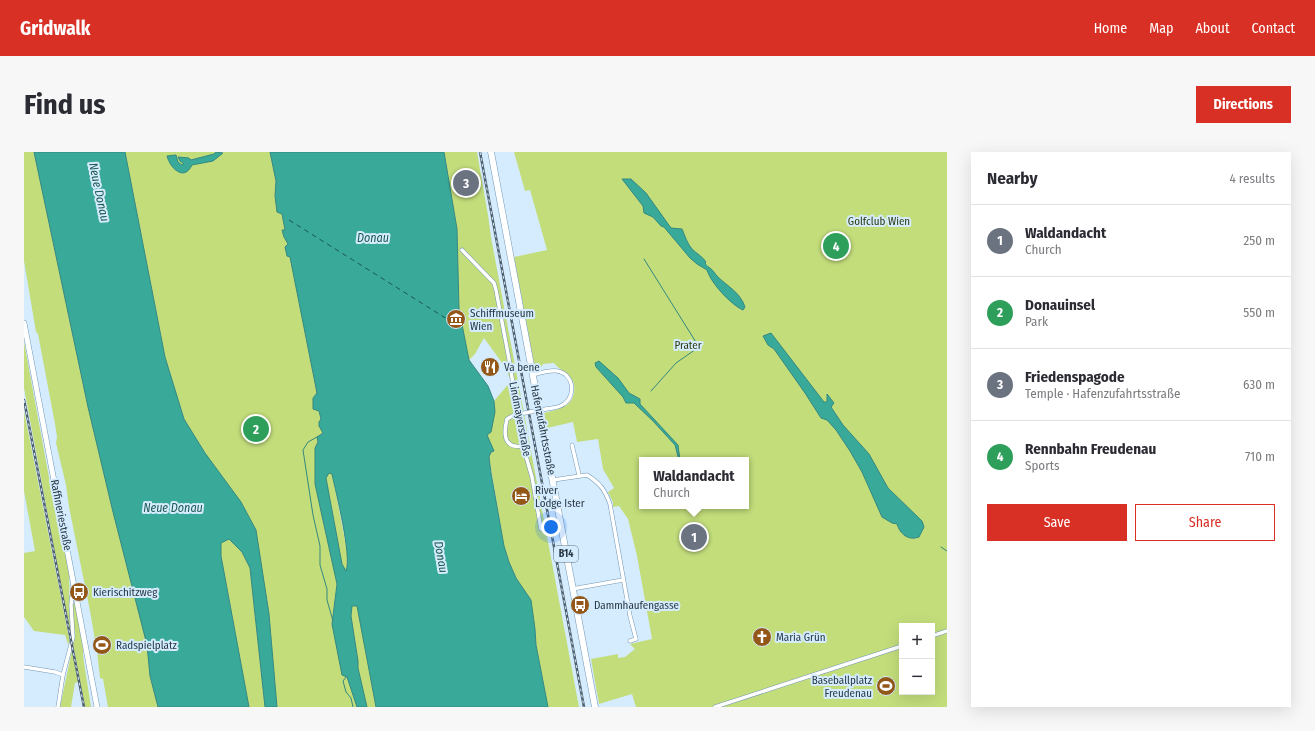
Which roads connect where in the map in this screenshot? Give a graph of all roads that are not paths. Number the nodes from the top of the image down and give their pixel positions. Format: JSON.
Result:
{"nodes":[{"id":1,"x":491,"y":152,"type":"edge"},
{"id":2,"x":462,"y":250,"type":"dead end"},
{"id":3,"x":24,"y":323,"type":"edge"},
{"id":4,"x":532,"y":375,"type":"junction"},
{"id":5,"x":572,"y":445,"type":"dead end"},
{"id":6,"x":523,"y":446,"type":"junction"},
{"id":7,"x":579,"y":475,"type":"junction"},
{"id":8,"x":553,"y":480,"type":"junction"},
{"id":9,"x":541,"y":529,"type":"dead end"},
{"id":10,"x":623,"y":580,"type":"junction"},
{"id":11,"x":73,"y":582,"type":"junction"},
{"id":12,"x":572,"y":589,"type":"junction"},
{"id":13,"x":947,"y":631,"type":"edge"},
{"id":14,"x":935,"y":635,"type":"edge"},
{"id":15,"x":630,"y":641,"type":"dead end"},
{"id":16,"x":899,"y":647,"type":"edge"},
{"id":17,"x":24,"y":667,"type":"edge"},
{"id":18,"x":63,"y":675,"type":"junction"},
{"id":19,"x":58,"y":707,"type":"edge"},
{"id":20,"x":97,"y":707,"type":"edge"},
{"id":21,"x":595,"y":707,"type":"edge"},
{"id":22,"x":715,"y":707,"type":"edge"}],
"edges":[{"from":1,"to":4,"type":"main road","name":"Hafenzufahrtsstraße","number":"B14"},
{"from":2,"to":6,"type":"street","name":"Lindmayerstraße"},
{"from":3,"to":11,"type":"main road","name":"Raffineriestraße"},
{"from":4,"to":6,"type":"street","bridge":true},
{"from":4,"to":8,"type":"main road","name":"Hafenzufahrtsstraße","number":"B14"},
{"from":5,"to":7,"type":"street"},
{"from":6,"to":9,"type":"street","name":"Lindmayerstraße"},
{"from":7,"to":8,"type":"street"},
{"from":7,"to":10,"type":"street"},
{"from":8,"to":12,"type":"main road","name":"Hafenzufahrtsstraße","number":"B14"},
{"from":10,"to":12,"type":"street"},
{"from":10,"to":15,"type":"street"},
{"from":11,"to":18,"type":"street"},
{"from":11,"to":20,"type":"main road","name":"Raffineriestraße"},
{"from":12,"to":21,"type":"main road","name":"Hafenzufahrtsstraße","number":"B14"},
{"from":13,"to":14,"type":"street"},
{"from":16,"to":22,"type":"street"},
{"from":17,"to":18,"type":"street"},
{"from":18,"to":19,"type":"street"}]}
